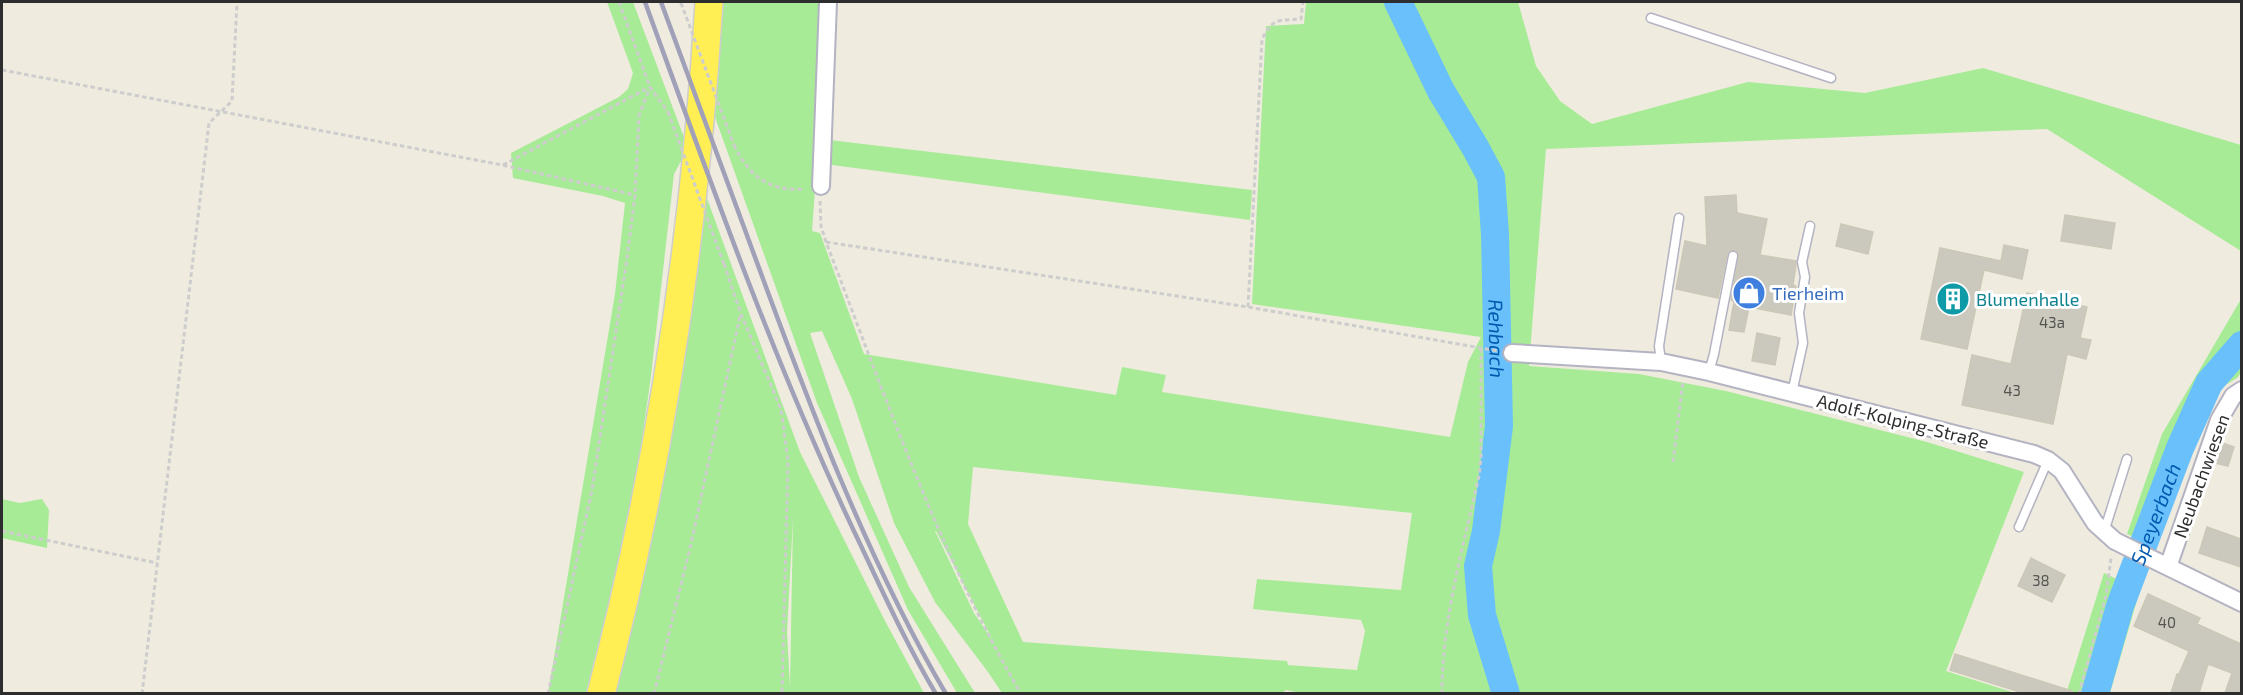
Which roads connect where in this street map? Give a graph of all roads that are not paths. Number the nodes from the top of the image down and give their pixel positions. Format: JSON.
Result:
{"nodes":[{"id":1,"x":709,"y":2,"type":"edge"},
{"id":2,"x":828,"y":2,"type":"edge"},
{"id":3,"x":1652,"y":18,"type":"dead end"},
{"id":4,"x":1831,"y":78,"type":"dead end"},
{"id":5,"x":821,"y":186,"type":"road end"},
{"id":6,"x":1679,"y":218,"type":"dead end"},
{"id":7,"x":1810,"y":226,"type":"dead end"},
{"id":8,"x":1733,"y":256,"type":"dead end"},
{"id":9,"x":1512,"y":353,"type":"dead end"},
{"id":10,"x":1661,"y":362,"type":"junction"},
{"id":11,"x":1709,"y":372,"type":"junction"},
{"id":12,"x":2241,"y":390,"type":"edge"},
{"id":13,"x":1792,"y":394,"type":"junction"},
{"id":14,"x":2127,"y":459,"type":"dead end"},
{"id":15,"x":2048,"y":460,"type":"junction"},
{"id":16,"x":2019,"y":527,"type":"dead end"},
{"id":17,"x":2114,"y":540,"type":"junction"},
{"id":18,"x":2168,"y":567,"type":"junction"},
{"id":19,"x":2241,"y":603,"type":"edge"},
{"id":20,"x":601,"y":693,"type":"edge"}],
"edges":[{"from":1,"to":20,"type":"main road"},
{"from":2,"to":5,"type":"street"},
{"from":3,"to":4,"type":"lane"},
{"from":6,"to":10,"type":"lane"},
{"from":7,"to":13,"type":"lane"},
{"from":8,"to":11,"type":"lane"},
{"from":9,"to":10,"type":"street","name":"Adolf-Kolping-Straße"},
{"from":10,"to":11,"type":"street","name":"Adolf-Kolping-Straße"},
{"from":11,"to":13,"type":"street","name":"Adolf-Kolping-Straße"},
{"from":12,"to":18,"type":"street","name":"Neubachwiesen"},
{"from":13,"to":15,"type":"street","name":"Adolf-Kolping-Straße"},
{"from":14,"to":17,"type":"lane"},
{"from":15,"to":16,"type":"lane"},
{"from":15,"to":17,"type":"street","name":"Adolf-Kolping-Straße"},
{"from":17,"to":18,"type":"street","name":"Adolf-Kolping-Straße"},
{"from":18,"to":19,"type":"street","name":"Adolf-Kolping-Straße"}]}
